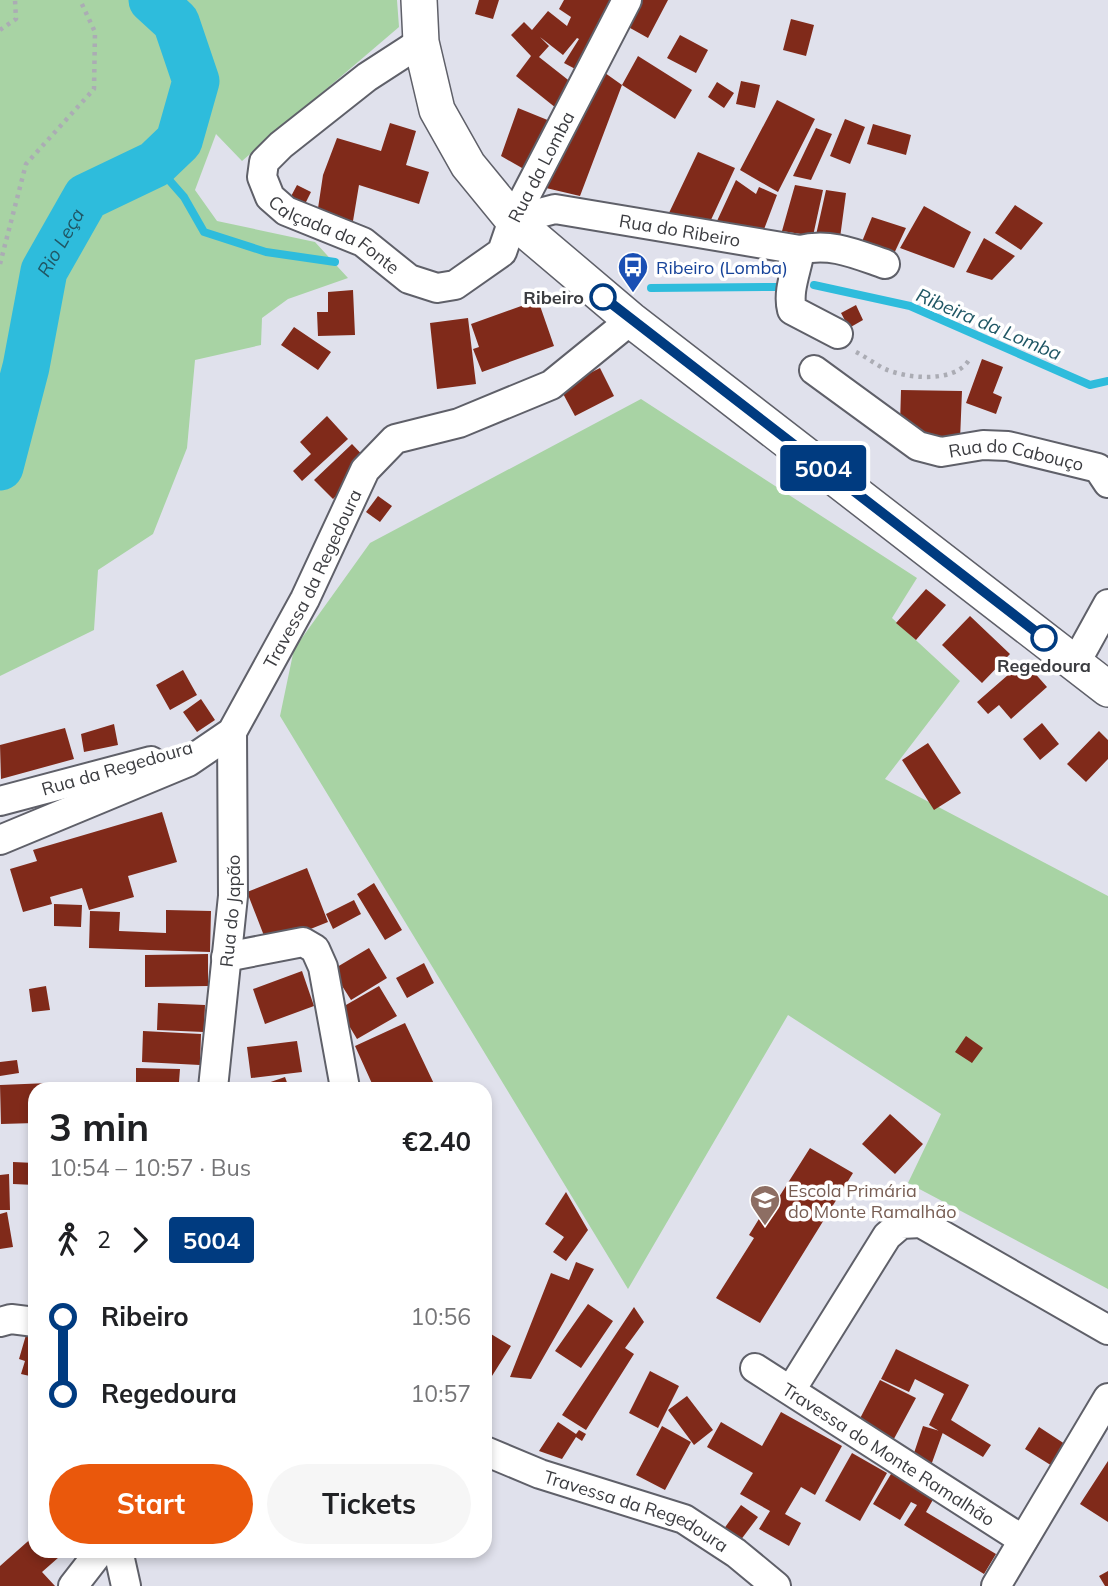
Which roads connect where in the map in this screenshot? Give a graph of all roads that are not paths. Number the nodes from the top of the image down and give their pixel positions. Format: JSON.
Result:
{"nodes":[{"id":1,"x":419,"y":0,"type":"edge"},
{"id":2,"x":627,"y":0,"type":"edge"},
{"id":3,"x":421,"y":42,"type":"junction"},
{"id":4,"x":513,"y":220,"type":"junction"},
{"id":5,"x":800,"y":250,"type":"junction"},
{"id":6,"x":885,"y":264,"type":"dead end"},
{"id":7,"x":631,"y":320,"type":"junction"},
{"id":8,"x":838,"y":334,"type":"road end"},
{"id":9,"x":814,"y":370,"type":"dead end"},
{"id":10,"x":1108,"y":483,"type":"edge"},
{"id":11,"x":1108,"y":604,"type":"edge"},
{"id":12,"x":1076,"y":662,"type":"junction"},
{"id":13,"x":1108,"y":688,"type":"edge"},
{"id":14,"x":232,"y":732,"type":"junction"},
{"id":15,"x":0,"y":801,"type":"edge"},
{"id":16,"x":0,"y":840,"type":"edge"},
{"id":17,"x":226,"y":957,"type":"junction"},
{"id":18,"x":214,"y":1082,"type":"edge"},
{"id":19,"x":344,"y":1082,"type":"edge"},
{"id":20,"x":28,"y":1321,"type":"edge"},
{"id":21,"x":0,"y":1322,"type":"edge"},
{"id":22,"x":1108,"y":1330,"type":"edge"},
{"id":23,"x":755,"y":1368,"type":"dead end"},
{"id":24,"x":791,"y":1390,"type":"junction"},
{"id":25,"x":1108,"y":1398,"type":"edge"},
{"id":26,"x":492,"y":1454,"type":"edge"},
{"id":27,"x":1023,"y":1540,"type":"junction"},
{"id":28,"x":95,"y":1558,"type":"edge"},
{"id":29,"x":120,"y":1558,"type":"edge"},
{"id":30,"x":73,"y":1586,"type":"edge"},
{"id":31,"x":125,"y":1586,"type":"edge"},
{"id":32,"x":776,"y":1586,"type":"edge"},
{"id":33,"x":996,"y":1586,"type":"edge"}],
"edges":[{"from":1,"to":3,"type":"main road"},
{"from":2,"to":4,"type":"street","name":"Rua da Lomba"},
{"from":3,"to":4,"type":"main road"},
{"from":3,"to":4,"type":"street","name":"Calçada da Fonte"},
{"from":4,"to":5,"type":"street","name":"Rua do Ribeiro"},
{"from":4,"to":7,"type":"main road","name":"Rua da Lomba"},
{"from":5,"to":6,"type":"street","name":"Rua do Ribeiro"},
{"from":5,"to":8,"type":"street"},
{"from":7,"to":12,"type":"main road","name":"Rua da Lomba"},
{"from":7,"to":14,"type":"street","name":"Travessa da Regedoura"},
{"from":9,"to":10,"type":"street","name":"Rua do Cabouço"},
{"from":11,"to":12,"type":"street"},
{"from":12,"to":13,"type":"main road","name":"Rua da Lomba"},
{"from":14,"to":15,"type":"street","name":"Rua da Regedoura"},
{"from":14,"to":16,"type":"street","name":"Travessa da Regedoura"},
{"from":14,"to":17,"type":"street","name":"Rua do Japão"},
{"from":17,"to":18,"type":"street","name":"Rua do Japão"},
{"from":17,"to":19,"type":"street"},
{"from":20,"to":21,"type":"street"},
{"from":22,"to":24,"type":"street"},
{"from":23,"to":24,"type":"street","name":"Travessa do Monte Ramalhão"},
{"from":24,"to":27,"type":"street","name":"Travessa do Monte Ramalhão"},
{"from":25,"to":27,"type":"street"},
{"from":26,"to":32,"type":"street","name":"Travessa da Regedoura"},
{"from":27,"to":33,"type":"street"},
{"from":28,"to":30,"type":"street"},
{"from":29,"to":31,"type":"street"}]}
